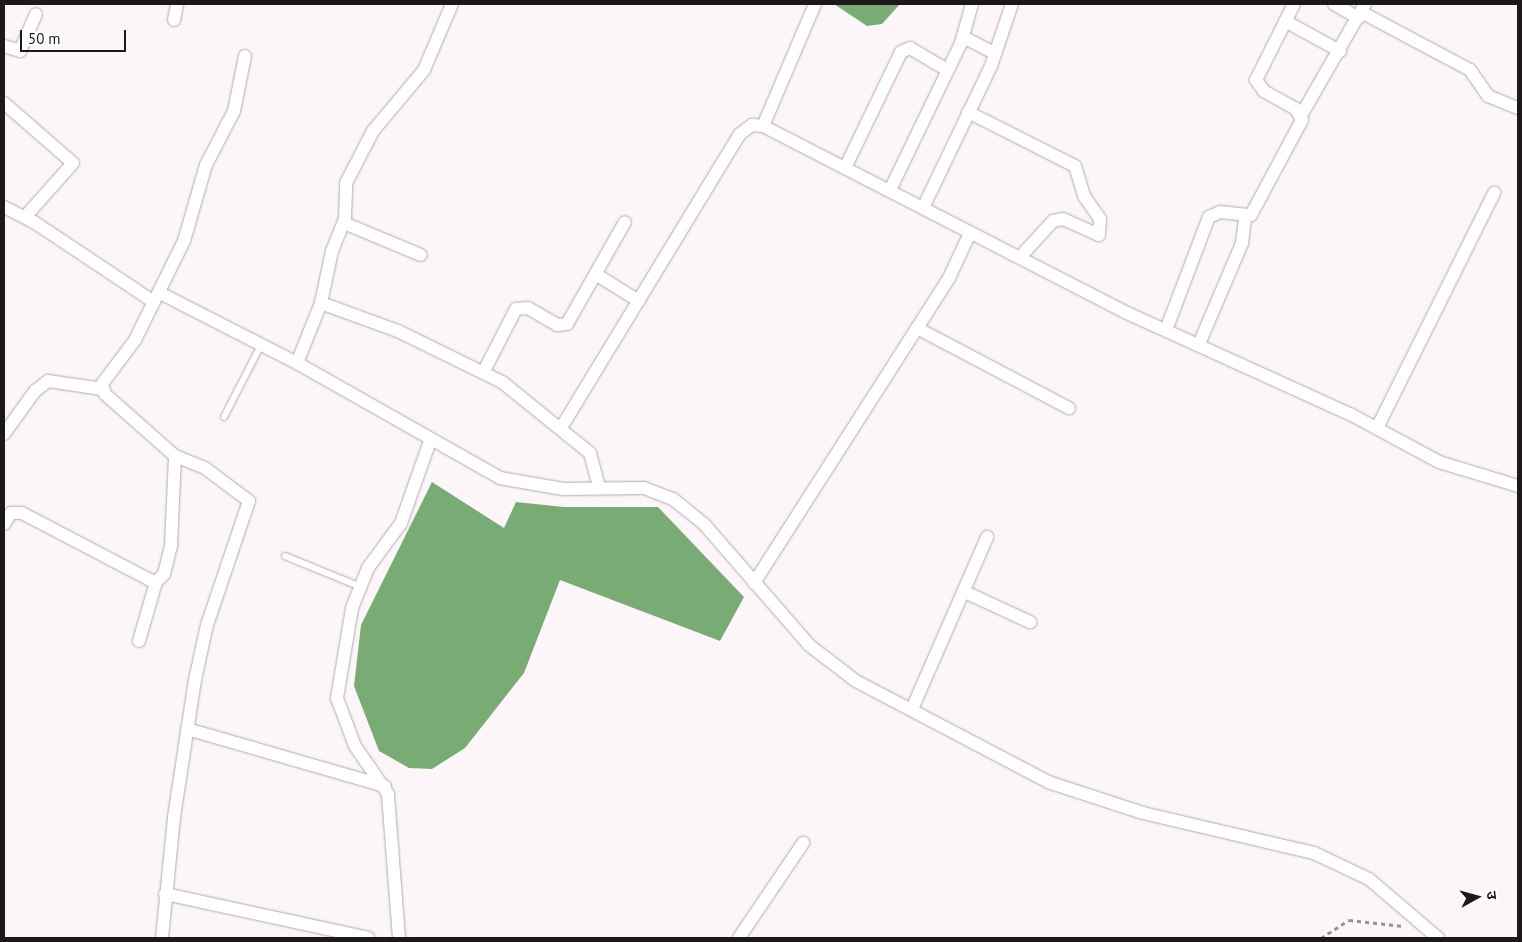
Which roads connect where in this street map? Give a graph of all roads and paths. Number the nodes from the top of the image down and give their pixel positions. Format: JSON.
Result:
{"nodes":[{"id":1,"x":177,"y":4,"type":"edge"},
{"id":2,"x":452,"y":4,"type":"edge"},
{"id":3,"x":815,"y":4,"type":"edge"},
{"id":4,"x":972,"y":4,"type":"edge"},
{"id":5,"x":1012,"y":4,"type":"edge"},
{"id":6,"x":1294,"y":4,"type":"edge"},
{"id":7,"x":1334,"y":4,"type":"edge"},
{"id":8,"x":1361,"y":11,"type":"edge"},
{"id":9,"x":36,"y":14,"type":"dead end"},
{"id":10,"x":174,"y":20,"type":"dead end"},
{"id":11,"x":1285,"y":21,"type":"junction"},
{"id":12,"x":963,"y":37,"type":"junction"},
{"id":13,"x":4,"y":46,"type":"edge"},
{"id":14,"x":1340,"y":51,"type":"junction"},
{"id":15,"x":995,"y":53,"type":"junction"},
{"id":16,"x":245,"y":56,"type":"dead end"},
{"id":17,"x":947,"y":70,"type":"junction"},
{"id":18,"x":4,"y":103,"type":"edge"},
{"id":19,"x":1518,"y":108,"type":"edge"},
{"id":20,"x":968,"y":112,"type":"junction"},
{"id":21,"x":1302,"y":114,"type":"junction"},
{"id":22,"x":763,"y":126,"type":"junction"},
{"id":23,"x":845,"y":168,"type":"junction"},
{"id":24,"x":890,"y":190,"type":"junction"},
{"id":25,"x":1494,"y":192,"type":"dead end"},
{"id":26,"x":4,"y":207,"type":"edge"},
{"id":27,"x":922,"y":208,"type":"junction"},
{"id":28,"x":25,"y":217,"type":"junction"},
{"id":29,"x":1245,"y":217,"type":"junction"},
{"id":30,"x":624,"y":222,"type":"dead end"},
{"id":31,"x":344,"y":223,"type":"junction"},
{"id":32,"x":970,"y":233,"type":"junction"},
{"id":33,"x":421,"y":255,"type":"dead end"},
{"id":34,"x":1020,"y":256,"type":"junction"},
{"id":35,"x":597,"y":275,"type":"junction"},
{"id":36,"x":157,"y":298,"type":"junction"},
{"id":37,"x":639,"y":301,"type":"junction"},
{"id":38,"x":321,"y":303,"type":"junction"},
{"id":39,"x":917,"y":328,"type":"junction"},
{"id":40,"x":1166,"y":330,"type":"junction"},
{"id":41,"x":1199,"y":344,"type":"junction"},
{"id":42,"x":261,"y":345,"type":"junction"},
{"id":43,"x":297,"y":363,"type":"junction"},
{"id":44,"x":484,"y":371,"type":"junction"},
{"id":45,"x":102,"y":389,"type":"junction"},
{"id":46,"x":1069,"y":408,"type":"dead end"},
{"id":47,"x":224,"y":417,"type":"dead end"},
{"id":48,"x":561,"y":428,"type":"junction"},
{"id":49,"x":1377,"y":428,"type":"junction"},
{"id":50,"x":4,"y":434,"type":"edge"},
{"id":51,"x":430,"y":441,"type":"junction"},
{"id":52,"x":175,"y":456,"type":"junction"},
{"id":53,"x":1518,"y":486,"type":"edge"},
{"id":54,"x":598,"y":487,"type":"junction"},
{"id":55,"x":4,"y":524,"type":"edge"},
{"id":56,"x":987,"y":537,"type":"dead end"},
{"id":57,"x":285,"y":556,"type":"dead end"},
{"id":58,"x":156,"y":582,"type":"junction"},
{"id":59,"x":754,"y":583,"type":"junction"},
{"id":60,"x":361,"y":587,"type":"junction"},
{"id":61,"x":965,"y":592,"type":"junction"},
{"id":62,"x":1030,"y":622,"type":"dead end"},
{"id":63,"x":139,"y":642,"type":"dead end"},
{"id":64,"x":912,"y":709,"type":"junction"},
{"id":65,"x":187,"y":729,"type":"junction"},
{"id":66,"x":385,"y":786,"type":"junction"},
{"id":67,"x":803,"y":843,"type":"dead end"},
{"id":68,"x":165,"y":894,"type":"junction"},
{"id":69,"x":1434,"y":934,"type":"edge"},
{"id":70,"x":162,"y":938,"type":"edge"},
{"id":71,"x":368,"y":938,"type":"edge"},
{"id":72,"x":399,"y":938,"type":"edge"},
{"id":73,"x":740,"y":938,"type":"edge"},
{"id":74,"x":1322,"y":938,"type":"edge"}],
"edges":[{"from":1,"to":10,"type":"street"},
{"from":2,"to":31,"type":"street"},
{"from":3,"to":22,"type":"street"},
{"from":4,"to":12,"type":"street"},
{"from":5,"to":15,"type":"street"},
{"from":6,"to":11,"type":"street"},
{"from":7,"to":8,"type":"street"},
{"from":8,"to":14,"type":"street"},
{"from":8,"to":19,"type":"street"},
{"from":9,"to":13,"type":"street"},
{"from":11,"to":14,"type":"street"},
{"from":11,"to":21,"type":"street"},
{"from":12,"to":15,"type":"street"},
{"from":12,"to":17,"type":"street"},
{"from":14,"to":21,"type":"street"},
{"from":15,"to":20,"type":"street"},
{"from":16,"to":36,"type":"street"},
{"from":17,"to":23,"type":"street"},
{"from":17,"to":24,"type":"street"},
{"from":18,"to":28,"type":"street"},
{"from":20,"to":27,"type":"street"},
{"from":20,"to":34,"type":"street"},
{"from":21,"to":29,"type":"street"},
{"from":22,"to":23,"type":"street"},
{"from":22,"to":37,"type":"street"},
{"from":23,"to":24,"type":"street"},
{"from":24,"to":27,"type":"street"},
{"from":25,"to":49,"type":"street"},
{"from":26,"to":28,"type":"street"},
{"from":27,"to":32,"type":"street"},
{"from":28,"to":36,"type":"street"},
{"from":29,"to":40,"type":"street"},
{"from":29,"to":41,"type":"street"},
{"from":30,"to":35,"type":"street"},
{"from":31,"to":33,"type":"street"},
{"from":31,"to":38,"type":"street"},
{"from":32,"to":34,"type":"street"},
{"from":32,"to":39,"type":"street"},
{"from":34,"to":40,"type":"street"},
{"from":35,"to":37,"type":"street"},
{"from":35,"to":44,"type":"street"},
{"from":36,"to":42,"type":"street"},
{"from":36,"to":45,"type":"street"},
{"from":37,"to":48,"type":"street"},
{"from":38,"to":43,"type":"street"},
{"from":38,"to":44,"type":"street"},
{"from":39,"to":46,"type":"street"},
{"from":39,"to":59,"type":"street"},
{"from":40,"to":41,"type":"street"},
{"from":41,"to":49,"type":"street"},
{"from":42,"to":43,"type":"street"},
{"from":42,"to":47,"type":"lane"},
{"from":43,"to":51,"type":"street"},
{"from":44,"to":48,"type":"street"},
{"from":45,"to":50,"type":"street"},
{"from":45,"to":52,"type":"street"},
{"from":48,"to":54,"type":"street"},
{"from":49,"to":53,"type":"street"},
{"from":51,"to":54,"type":"street"},
{"from":51,"to":60,"type":"street"},
{"from":52,"to":58,"type":"street"},
{"from":52,"to":65,"type":"street"},
{"from":54,"to":59,"type":"street"},
{"from":55,"to":58,"type":"street"},
{"from":56,"to":61,"type":"street"},
{"from":57,"to":60,"type":"lane"},
{"from":58,"to":63,"type":"street"},
{"from":59,"to":64,"type":"street"},
{"from":60,"to":66,"type":"street"},
{"from":61,"to":62,"type":"street"},
{"from":61,"to":64,"type":"street"},
{"from":64,"to":69,"type":"street"},
{"from":65,"to":66,"type":"street"},
{"from":65,"to":68,"type":"street"},
{"from":66,"to":72,"type":"street"},
{"from":67,"to":73,"type":"street"},
{"from":68,"to":70,"type":"street"},
{"from":68,"to":71,"type":"street"},
{"from":69,"to":74,"type":"path"}]}
